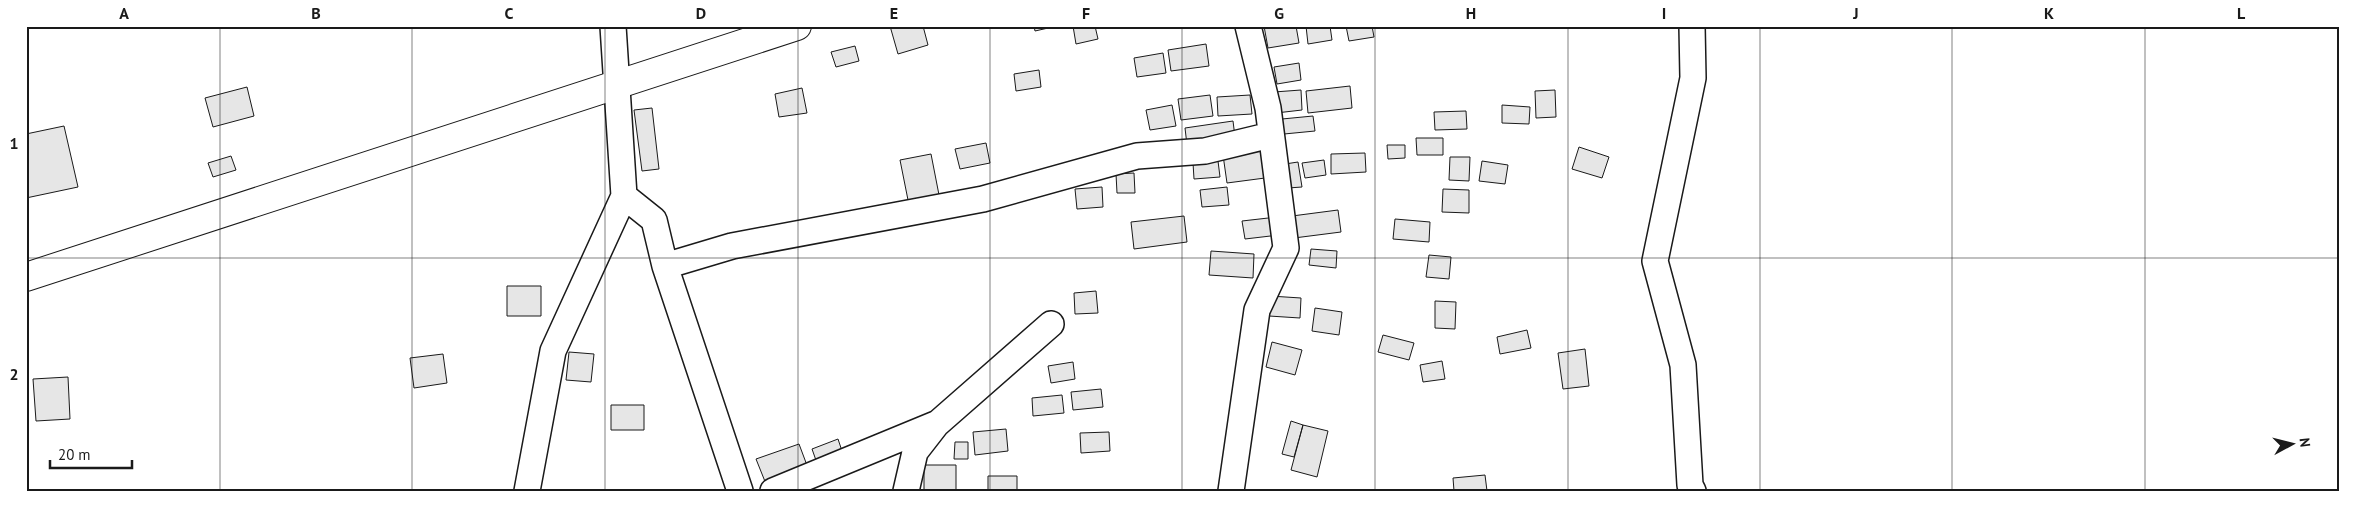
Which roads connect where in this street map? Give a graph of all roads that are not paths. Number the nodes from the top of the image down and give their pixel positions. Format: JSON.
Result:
{"nodes":[{"id":1,"x":613,"y":26,"type":"edge"},
{"id":2,"x":797,"y":26,"type":"edge"},
{"id":3,"x":1248,"y":26,"type":"edge"},
{"id":4,"x":1692,"y":26,"type":"edge"},
{"id":5,"x":615,"y":84,"type":"junction"},
{"id":6,"x":1271,"y":135,"type":"junction"},
{"id":7,"x":624,"y":196,"type":"junction"},
{"id":8,"x":665,"y":266,"type":"junction"},
{"id":9,"x":26,"y":277,"type":"edge"},
{"id":10,"x":1051,"y":324,"type":"dead end"},
{"id":11,"x":938,"y":423,"type":"junction"},
{"id":12,"x":527,"y":491,"type":"edge"},
{"id":13,"x":740,"y":491,"type":"edge"},
{"id":14,"x":773,"y":491,"type":"edge"},
{"id":15,"x":906,"y":491,"type":"edge"},
{"id":16,"x":1231,"y":491,"type":"edge"},
{"id":17,"x":1693,"y":491,"type":"edge"}],
"edges":[{"from":1,"to":5,"type":"street"},
{"from":2,"to":5,"type":"main road"},
{"from":3,"to":6,"type":"street"},
{"from":4,"to":17,"type":"street"},
{"from":5,"to":7,"type":"street"},
{"from":5,"to":9,"type":"main road"},
{"from":6,"to":8,"type":"street"},
{"from":6,"to":16,"type":"street"},
{"from":7,"to":8,"type":"street"},
{"from":7,"to":12,"type":"street"},
{"from":8,"to":13,"type":"street"},
{"from":10,"to":11,"type":"street"},
{"from":11,"to":14,"type":"street"},
{"from":11,"to":15,"type":"street"}]}
